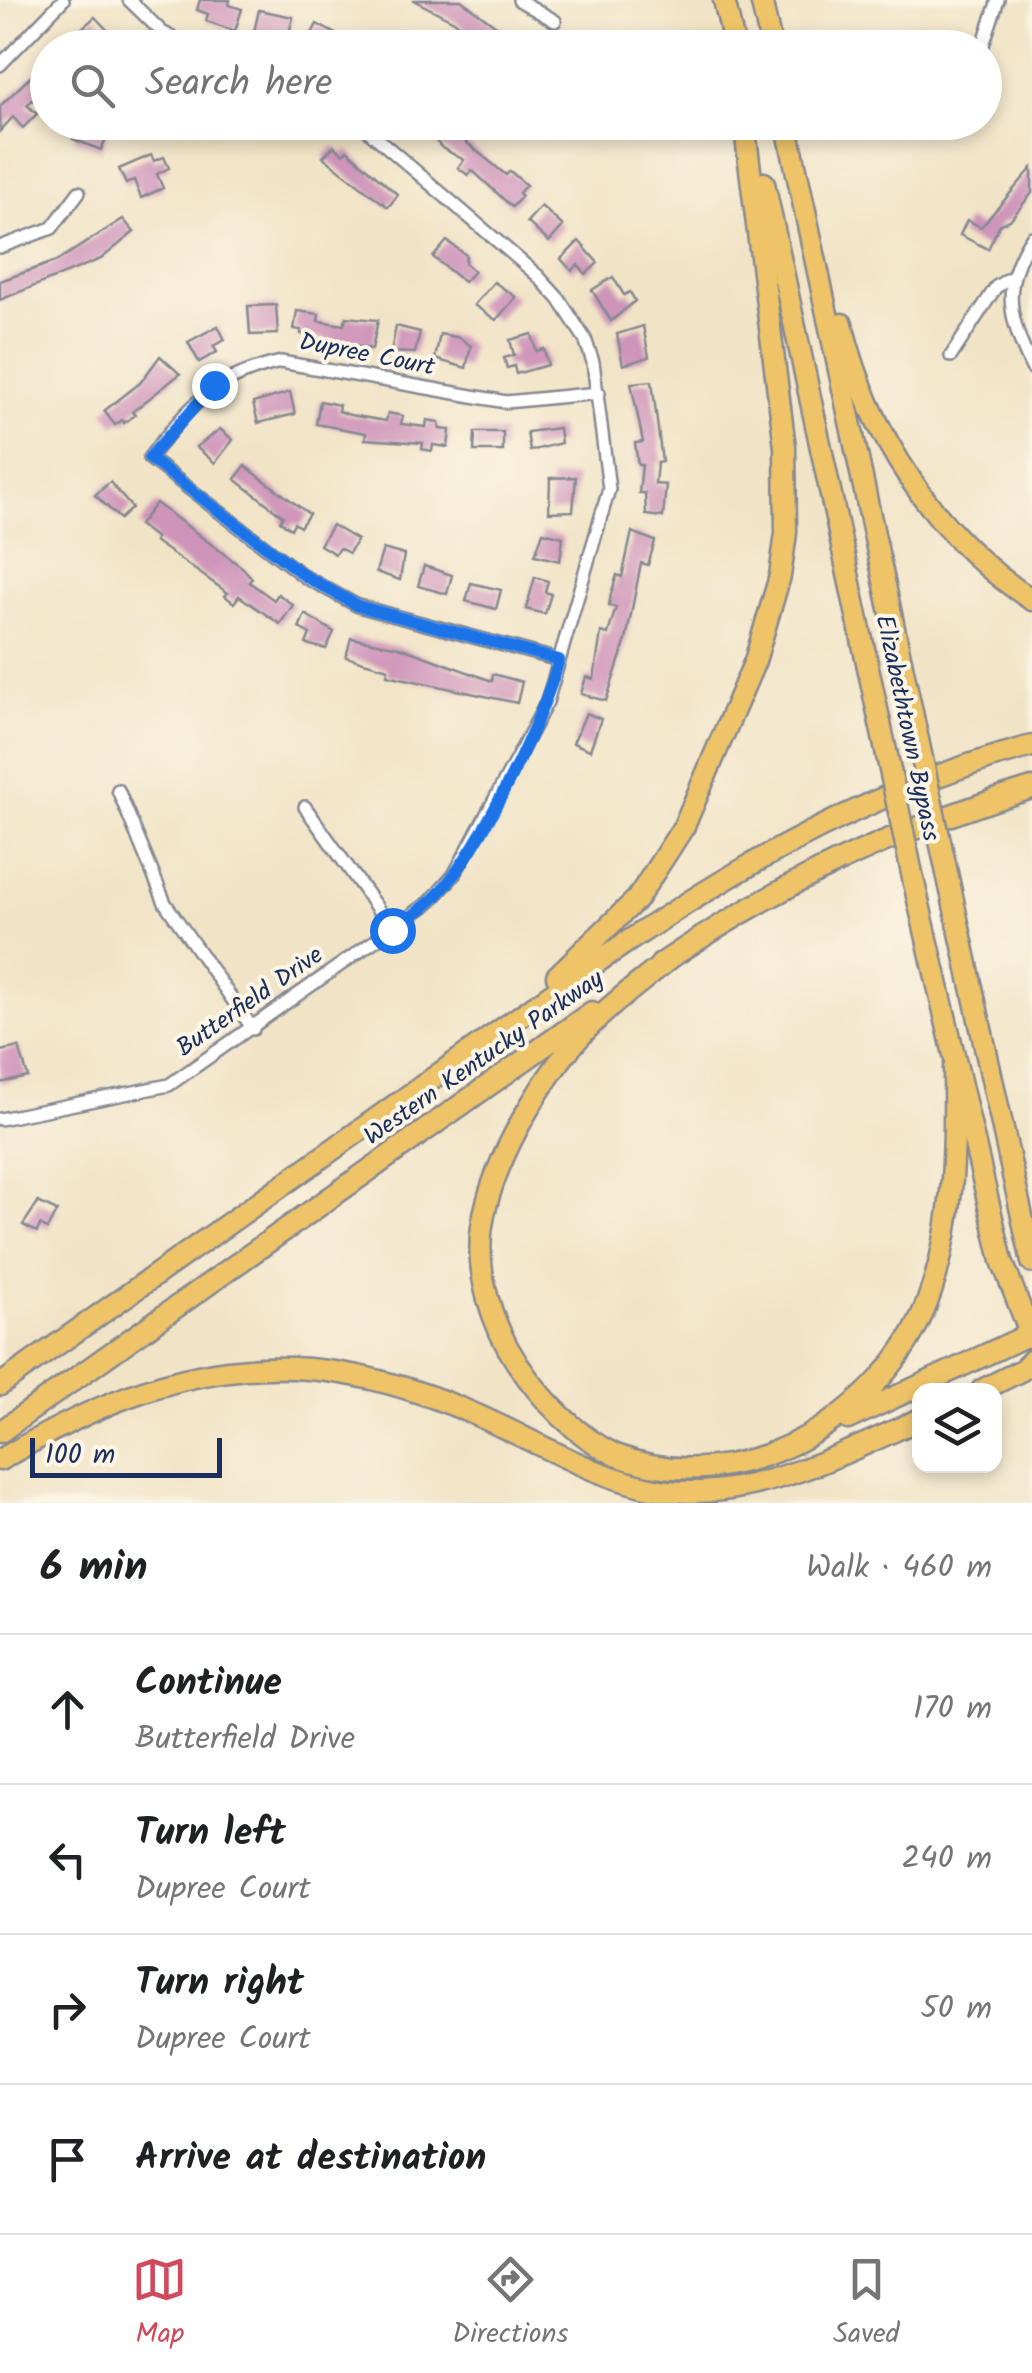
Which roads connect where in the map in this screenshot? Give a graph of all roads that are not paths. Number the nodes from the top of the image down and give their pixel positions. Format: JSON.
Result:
{"nodes":[{"id":1,"x":63,"y":0,"type":"edge"},
{"id":2,"x":129,"y":0,"type":"edge"},
{"id":3,"x":519,"y":0,"type":"edge"},
{"id":4,"x":724,"y":0,"type":"edge"},
{"id":5,"x":761,"y":0,"type":"edge"},
{"id":6,"x":998,"y":0,"type":"edge"},
{"id":7,"x":555,"y":21,"type":"dead end"},
{"id":8,"x":34,"y":30,"type":"edge"},
{"id":9,"x":160,"y":30,"type":"edge"},
{"id":10,"x":730,"y":30,"type":"edge"},
{"id":11,"x":768,"y":30,"type":"edge"},
{"id":12,"x":988,"y":30,"type":"edge"},
{"id":13,"x":30,"y":35,"type":"edge"},
{"id":14,"x":0,"y":66,"type":"edge"},
{"id":15,"x":378,"y":140,"type":"edge"},
{"id":16,"x":750,"y":140,"type":"edge"},
{"id":17,"x":752,"y":140,"type":"edge"},
{"id":18,"x":792,"y":140,"type":"edge"},
{"id":19,"x":793,"y":140,"type":"edge"},
{"id":20,"x":78,"y":192,"type":"dead end"},
{"id":21,"x":1032,"y":238,"type":"edge"},
{"id":22,"x":0,"y":247,"type":"edge"},
{"id":23,"x":1010,"y":278,"type":"junction"},
{"id":24,"x":951,"y":356,"type":"dead end"},
{"id":25,"x":1032,"y":368,"type":"edge"},
{"id":26,"x":599,"y":393,"type":"junction"},
{"id":27,"x":1032,"y":600,"type":"edge"},
{"id":28,"x":559,"y":660,"type":"junction"},
{"id":29,"x":1032,"y":746,"type":"edge"},
{"id":30,"x":1032,"y":788,"type":"edge"},
{"id":31,"x":118,"y":790,"type":"dead end"},
{"id":32,"x":305,"y":808,"type":"dead end"},
{"id":33,"x":392,"y":930,"type":"junction"},
{"id":34,"x":669,"y":959,"type":"junction"},
{"id":35,"x":253,"y":1029,"type":"junction"},
{"id":36,"x":954,"y":1068,"type":"junction"},
{"id":37,"x":0,"y":1119,"type":"edge"},
{"id":38,"x":362,"y":1129,"type":"junction"},
{"id":39,"x":1032,"y":1262,"type":"edge"},
{"id":40,"x":1031,"y":1335,"type":"edge"},
{"id":41,"x":1032,"y":1360,"type":"edge"},
{"id":42,"x":1032,"y":1377,"type":"edge"},
{"id":43,"x":996,"y":1383,"type":"edge"},
{"id":44,"x":1002,"y":1384,"type":"edge"},
{"id":45,"x":0,"y":1385,"type":"edge"},
{"id":46,"x":912,"y":1422,"type":"edge"},
{"id":47,"x":824,"y":1430,"type":"junction"},
{"id":48,"x":0,"y":1432,"type":"edge"},
{"id":49,"x":0,"y":1460,"type":"edge"}],
"edges":[{"from":1,"to":8,"type":"street"},
{"from":2,"to":9,"type":"street"},
{"from":3,"to":7,"type":"street"},
{"from":4,"to":10,"type":"highway"},
{"from":5,"to":11,"type":"highway"},
{"from":6,"to":12,"type":"street"},
{"from":13,"to":14,"type":"street"},
{"from":15,"to":26,"type":"street","name":"Butterfield Drive"},
{"from":16,"to":38,"type":"highway"},
{"from":17,"to":36,"type":"highway","name":"Elizabethtown Bypass","bridge":true},
{"from":18,"to":39,"type":"highway","name":"Elizabethtown Bypass","bridge":true},
{"from":19,"to":27,"type":"highway"},
{"from":20,"to":22,"type":"street"},
{"from":21,"to":23,"type":"street"},
{"from":23,"to":24,"type":"street"},
{"from":23,"to":25,"type":"street"},
{"from":26,"to":28,"type":"street","name":"Butterfield Drive"},
{"from":26,"to":28,"type":"street","name":"Dupree Court"},
{"from":28,"to":33,"type":"street","name":"Butterfield Drive"},
{"from":29,"to":38,"type":"highway","name":"Western Kentucky Parkway"},
{"from":30,"to":34,"type":"highway","name":"Western Kentucky Parkway"},
{"from":31,"to":35,"type":"street"},
{"from":32,"to":33,"type":"street"},
{"from":33,"to":35,"type":"street","name":"Butterfield Drive"},
{"from":34,"to":47,"type":"highway"},
{"from":34,"to":48,"type":"highway","name":"Western Kentucky Parkway"},
{"from":35,"to":37,"type":"street","name":"Butterfield Drive"},
{"from":36,"to":40,"type":"highway","name":"Elizabethtown Bypass"},
{"from":36,"to":47,"type":"highway"},
{"from":38,"to":45,"type":"highway","name":"Western Kentucky Parkway"},
{"from":40,"to":47,"type":"highway"},
{"from":41,"to":43,"type":"highway"},
{"from":42,"to":44,"type":"highway"},
{"from":46,"to":49,"type":"highway"}]}
